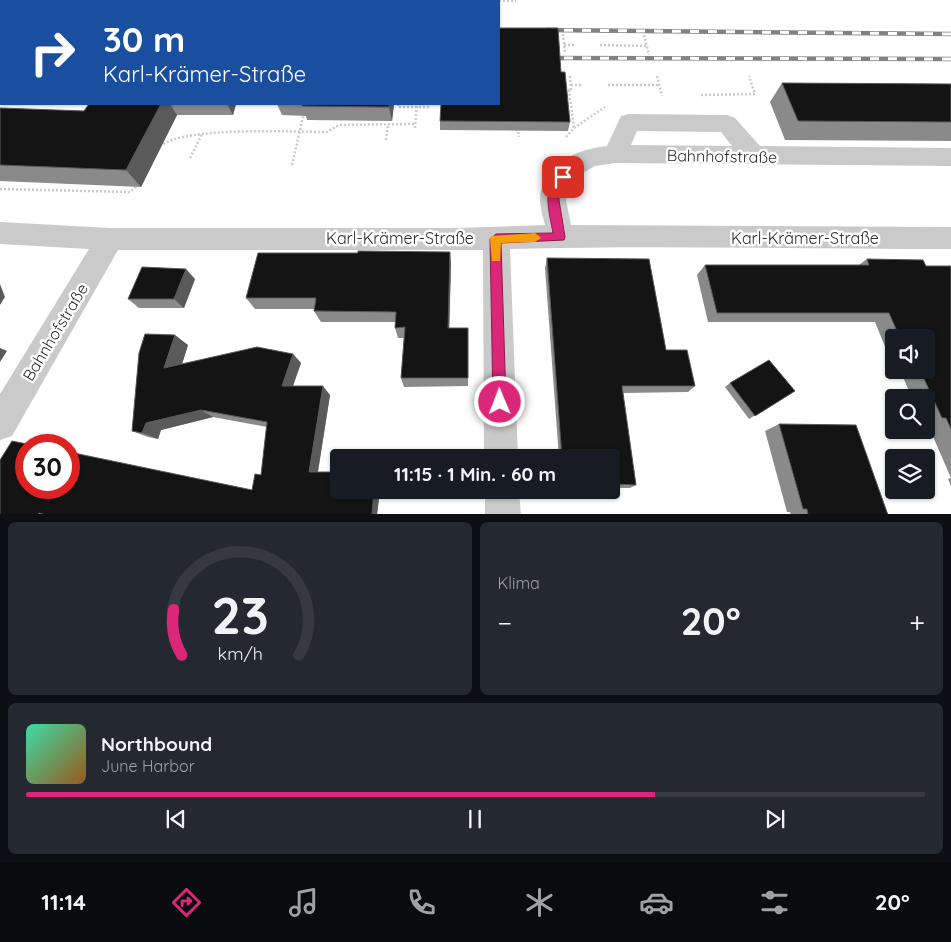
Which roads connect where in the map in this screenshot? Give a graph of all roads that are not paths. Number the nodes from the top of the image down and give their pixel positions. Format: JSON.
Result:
{"nodes":[{"id":1,"x":615,"y":154,"type":"junction"},
{"id":2,"x":754,"y":156,"type":"junction"},
{"id":3,"x":951,"y":157,"type":"edge"},
{"id":4,"x":0,"y":233,"type":"edge"},
{"id":5,"x":560,"y":237,"type":"junction"},
{"id":6,"x":951,"y":238,"type":"edge"},
{"id":7,"x":496,"y":239,"type":"junction"},
{"id":8,"x":110,"y":240,"type":"junction"},
{"id":9,"x":0,"y":424,"type":"edge"},
{"id":10,"x":501,"y":449,"type":"edge"},
{"id":11,"x":502,"y":499,"type":"edge"},
{"id":12,"x":503,"y":514,"type":"edge"}],
"edges":[{"from":1,"to":2,"type":"street","name":"Bahnhofstraße"},
{"from":1,"to":2,"type":"street"},
{"from":1,"to":5,"type":"street","name":"Bahnhofstraße"},
{"from":2,"to":3,"type":"street","name":"Bahnhofstraße"},
{"from":4,"to":8,"type":"street","name":"Karl-Krämer-Straße"},
{"from":5,"to":6,"type":"street","name":"Karl-Krämer-Straße"},
{"from":5,"to":7,"type":"street","name":"Karl-Krämer-Straße"},
{"from":7,"to":8,"type":"street","name":"Karl-Krämer-Straße"},
{"from":7,"to":10,"type":"street"},
{"from":8,"to":9,"type":"street","name":"Bahnhofstraße"},
{"from":11,"to":12,"type":"street"}]}
